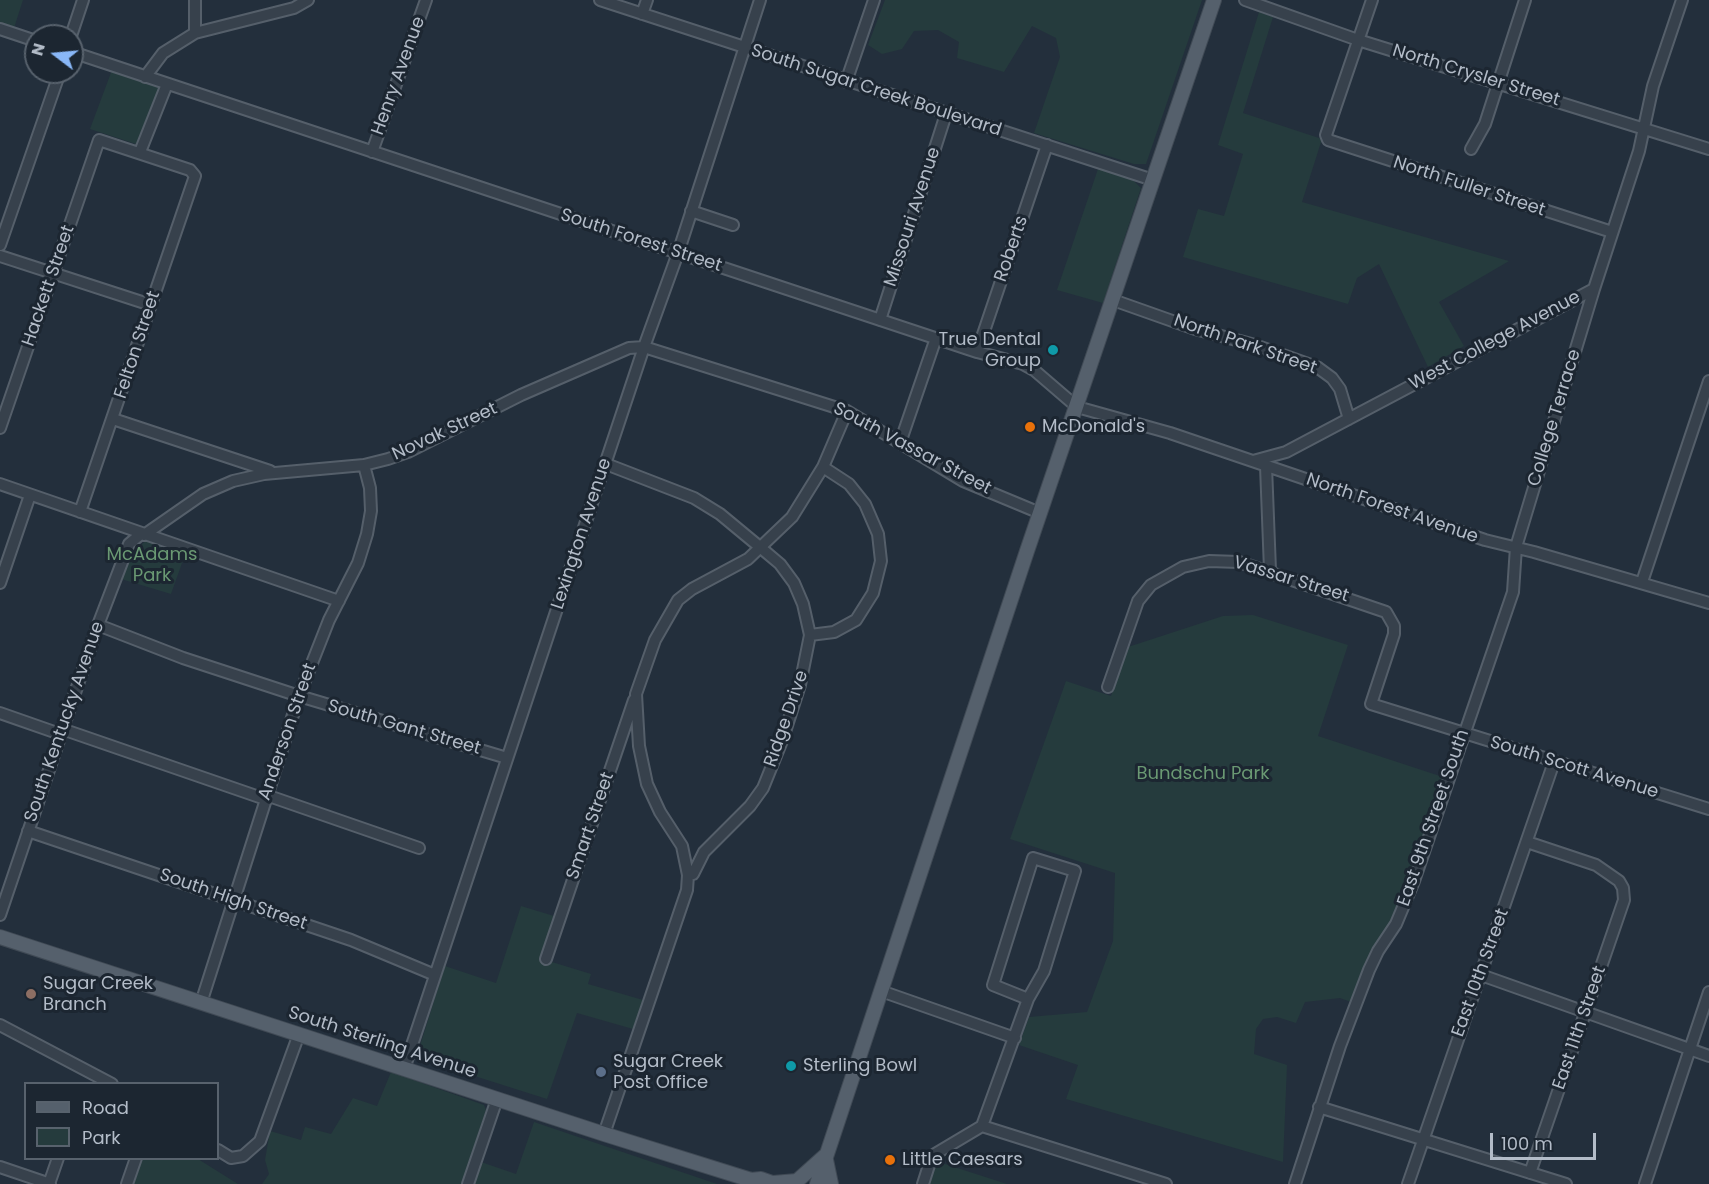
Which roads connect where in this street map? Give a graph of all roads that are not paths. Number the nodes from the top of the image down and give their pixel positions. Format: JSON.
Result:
{"nodes":[{"id":1,"x":83,"y":0,"type":"edge"},
{"id":2,"x":195,"y":0,"type":"edge"},
{"id":3,"x":426,"y":0,"type":"edge"},
{"id":4,"x":600,"y":0,"type":"edge"},
{"id":5,"x":647,"y":0,"type":"edge"},
{"id":6,"x":760,"y":0,"type":"edge"},
{"id":7,"x":874,"y":0,"type":"edge"},
{"id":8,"x":1214,"y":0,"type":"edge"},
{"id":9,"x":1245,"y":0,"type":"edge"},
{"id":10,"x":1372,"y":0,"type":"edge"},
{"id":11,"x":1525,"y":0,"type":"edge"},
{"id":12,"x":307,"y":1,"type":"edge"},
{"id":13,"x":1677,"y":1,"type":"edge"},
{"id":14,"x":642,"y":14,"type":"junction"},
{"id":15,"x":75,"y":24,"type":"edge"},
{"id":16,"x":0,"y":29,"type":"edge"},
{"id":17,"x":195,"y":33,"type":"junction"},
{"id":18,"x":24,"y":37,"type":"edge"},
{"id":19,"x":1358,"y":40,"type":"junction"},
{"id":20,"x":745,"y":49,"type":"junction"},
{"id":21,"x":84,"y":56,"type":"edge"},
{"id":22,"x":145,"y":77,"type":"junction"},
{"id":23,"x":846,"y":82,"type":"junction"},
{"id":24,"x":1498,"y":82,"type":"junction"},
{"id":25,"x":56,"y":84,"type":"edge"},
{"id":26,"x":167,"y":84,"type":"junction"},
{"id":27,"x":946,"y":114,"type":"junction"},
{"id":28,"x":1644,"y":128,"type":"junction"},
{"id":29,"x":1047,"y":145,"type":"junction"},
{"id":30,"x":1471,"y":148,"type":"dead end"},
{"id":31,"x":1709,"y":149,"type":"edge"},
{"id":32,"x":140,"y":152,"type":"junction"},
{"id":33,"x":372,"y":152,"type":"junction"},
{"id":34,"x":1153,"y":180,"type":"junction"},
{"id":35,"x":691,"y":211,"type":"junction"},
{"id":36,"x":733,"y":225,"type":"dead end"},
{"id":37,"x":1612,"y":232,"type":"junction"},
{"id":38,"x":0,"y":245,"type":"edge"},
{"id":39,"x":678,"y":253,"type":"junction"},
{"id":40,"x":0,"y":256,"type":"edge"},
{"id":41,"x":53,"y":275,"type":"junction"},
{"id":42,"x":1594,"y":290,"type":"junction"},
{"id":43,"x":1113,"y":300,"type":"junction"},
{"id":44,"x":151,"y":305,"type":"junction"},
{"id":45,"x":880,"y":320,"type":"junction"},
{"id":46,"x":936,"y":338,"type":"junction"},
{"id":47,"x":644,"y":347,"type":"junction"},
{"id":48,"x":977,"y":352,"type":"junction"},
{"id":49,"x":1709,"y":381,"type":"edge"},
{"id":50,"x":1077,"y":407,"type":"junction"},
{"id":51,"x":847,"y":411,"type":"junction"},
{"id":52,"x":113,"y":419,"type":"junction"},
{"id":53,"x":1349,"y":419,"type":"junction"},
{"id":54,"x":0,"y":428,"type":"edge"},
{"id":55,"x":900,"y":443,"type":"junction"},
{"id":56,"x":1253,"y":462,"type":"junction"},
{"id":57,"x":606,"y":464,"type":"junction"},
{"id":58,"x":364,"y":465,"type":"junction"},
{"id":59,"x":1266,"y":466,"type":"junction"},
{"id":60,"x":823,"y":467,"type":"junction"},
{"id":61,"x":274,"y":473,"type":"junction"},
{"id":62,"x":0,"y":484,"type":"edge"},
{"id":63,"x":30,"y":495,"type":"junction"},
{"id":64,"x":80,"y":512,"type":"junction"},
{"id":65,"x":1040,"y":513,"type":"junction"},
{"id":66,"x":142,"y":534,"type":"junction"},
{"id":67,"x":1516,"y":547,"type":"junction"},
{"id":68,"x":761,"y":548,"type":"junction"},
{"id":69,"x":1270,"y":570,"type":"junction"},
{"id":70,"x":1642,"y":582,"type":"junction"},
{"id":71,"x":0,"y":583,"type":"edge"},
{"id":72,"x":339,"y":601,"type":"junction"},
{"id":73,"x":1709,"y":603,"type":"edge"},
{"id":74,"x":98,"y":625,"type":"junction"},
{"id":75,"x":810,"y":635,"type":"junction"},
{"id":76,"x":1108,"y":687,"type":"dead end"},
{"id":77,"x":636,"y":694,"type":"junction"},
{"id":78,"x":299,"y":696,"type":"junction"},
{"id":79,"x":1371,"y":704,"type":"joint"},
{"id":80,"x":0,"y":713,"type":"edge"},
{"id":81,"x":61,"y":731,"type":"junction"},
{"id":82,"x":1464,"y":734,"type":"junction"},
{"id":83,"x":507,"y":758,"type":"junction"},
{"id":84,"x":1554,"y":762,"type":"junction"},
{"id":85,"x":266,"y":797,"type":"junction"},
{"id":86,"x":1709,"y":809,"type":"edge"},
{"id":87,"x":28,"y":831,"type":"junction"},
{"id":88,"x":1527,"y":842,"type":"junction"},
{"id":89,"x":419,"y":849,"type":"dead end"},
{"id":90,"x":688,"y":875,"type":"junction"},
{"id":91,"x":233,"y":900,"type":"junction"},
{"id":92,"x":0,"y":915,"type":"edge"},
{"id":93,"x":0,"y":937,"type":"edge"},
{"id":94,"x":546,"y":959,"type":"dead end"},
{"id":95,"x":435,"y":975,"type":"junction"},
{"id":96,"x":1481,"y":975,"type":"junction"},
{"id":97,"x":881,"y":991,"type":"junction"},
{"id":98,"x":1709,"y":992,"type":"edge"},
{"id":99,"x":1028,"y":999,"type":"junction"},
{"id":100,"x":201,"y":1003,"type":"junction"},
{"id":101,"x":1585,"y":1014,"type":"junction"},
{"id":102,"x":0,"y":1026,"type":"edge"},
{"id":103,"x":299,"y":1034,"type":"junction"},
{"id":104,"x":1015,"y":1038,"type":"junction"},
{"id":105,"x":1690,"y":1050,"type":"junction"},
{"id":106,"x":1709,"y":1056,"type":"edge"},
{"id":107,"x":404,"y":1069,"type":"junction"},
{"id":108,"x":110,"y":1082,"type":"edge"},
{"id":109,"x":497,"y":1099,"type":"junction"},
{"id":110,"x":1319,"y":1107,"type":"junction"},
{"id":111,"x":982,"y":1126,"type":"junction"},
{"id":112,"x":604,"y":1134,"type":"junction"},
{"id":113,"x":1423,"y":1140,"type":"junction"},
{"id":114,"x":219,"y":1150,"type":"edge"},
{"id":115,"x":826,"y":1156,"type":"junction"},
{"id":116,"x":57,"y":1160,"type":"edge"},
{"id":117,"x":134,"y":1160,"type":"edge"},
{"id":118,"x":0,"y":1167,"type":"edge"},
{"id":119,"x":1530,"y":1173,"type":"junction"},
{"id":120,"x":754,"y":1183,"type":"edge"},
{"id":121,"x":49,"y":1184,"type":"edge"},
{"id":122,"x":127,"y":1184,"type":"edge"},
{"id":123,"x":468,"y":1184,"type":"edge"},
{"id":124,"x":774,"y":1184,"type":"edge"},
{"id":125,"x":818,"y":1184,"type":"edge"},
{"id":126,"x":831,"y":1184,"type":"edge"},
{"id":127,"x":923,"y":1184,"type":"edge"},
{"id":128,"x":1166,"y":1184,"type":"edge"},
{"id":129,"x":1294,"y":1184,"type":"edge"},
{"id":130,"x":1408,"y":1184,"type":"edge"},
{"id":131,"x":1566,"y":1184,"type":"edge"},
{"id":132,"x":1646,"y":1184,"type":"edge"}],
"edges":[{"from":1,"to":15,"type":"street"},
{"from":2,"to":17,"type":"street"},
{"from":3,"to":33,"type":"street","name":"Henry Avenue"},
{"from":4,"to":14,"type":"street","name":"South Sugar Creek Boulevard"},
{"from":5,"to":14,"type":"street"},
{"from":6,"to":20,"type":"street","name":"Lexington Avenue"},
{"from":7,"to":23,"type":"street"},
{"from":8,"to":34,"type":"main road"},
{"from":9,"to":19,"type":"street","name":"North Crysler Street"},
{"from":10,"to":19,"type":"street"},
{"from":11,"to":24,"type":"street"},
{"from":12,"to":17,"type":"street"},
{"from":13,"to":28,"type":"street","name":"West College Avenue"},
{"from":14,"to":20,"type":"street","name":"South Sugar Creek Boulevard"},
{"from":16,"to":18,"type":"street"},
{"from":17,"to":22,"type":"street"},
{"from":19,"to":24,"type":"street","name":"North Crysler Street"},
{"from":19,"to":37,"type":"street","name":"North Fuller Street"},
{"from":20,"to":23,"type":"street","name":"South Sugar Creek Boulevard"},
{"from":20,"to":35,"type":"street","name":"Lexington Avenue"},
{"from":21,"to":22,"type":"street","name":"South Forest Street"},
{"from":22,"to":26,"type":"street","name":"South Forest Street"},
{"from":23,"to":27,"type":"street","name":"South Sugar Creek Boulevard"},
{"from":24,"to":28,"type":"street","name":"North Crysler Street"},
{"from":24,"to":30,"type":"street"},
{"from":25,"to":38,"type":"street"},
{"from":26,"to":32,"type":"street"},
{"from":26,"to":33,"type":"street","name":"South Forest Street"},
{"from":27,"to":29,"type":"street","name":"South Sugar Creek Boulevard"},
{"from":27,"to":45,"type":"street","name":"Missouri Avenue"},
{"from":28,"to":31,"type":"street","name":"North Crysler Street"},
{"from":28,"to":37,"type":"street","name":"West College Avenue"},
{"from":29,"to":34,"type":"street","name":"South Sugar Creek Boulevard"},
{"from":29,"to":48,"type":"street","name":"Roberts"},
{"from":32,"to":41,"type":"street","name":"Hackett Street"},
{"from":32,"to":44,"type":"street","name":"Felton Street"},
{"from":33,"to":39,"type":"street","name":"South Forest Street"},
{"from":34,"to":43,"type":"main road"},
{"from":35,"to":36,"type":"street"},
{"from":35,"to":39,"type":"street","name":"Lexington Avenue"},
{"from":37,"to":42,"type":"street","name":"West College Avenue"},
{"from":39,"to":45,"type":"street","name":"South Forest Street"},
{"from":39,"to":47,"type":"street","name":"Lexington Avenue"},
{"from":40,"to":41,"type":"street"},
{"from":41,"to":44,"type":"street"},
{"from":41,"to":54,"type":"street","name":"Hackett Street"},
{"from":42,"to":53,"type":"street","name":"West College Avenue"},
{"from":42,"to":67,"type":"street","name":"College Terrace"},
{"from":43,"to":50,"type":"main road"},
{"from":43,"to":53,"type":"street","name":"North Park Street"},
{"from":44,"to":52,"type":"street","name":"Felton Street"},
{"from":45,"to":46,"type":"street","name":"South Forest Street"},
{"from":46,"to":48,"type":"street","name":"South Forest Street"},
{"from":46,"to":55,"type":"street"},
{"from":47,"to":51,"type":"street","name":"South Vassar Street"},
{"from":47,"to":57,"type":"street","name":"Lexington Avenue"},
{"from":47,"to":58,"type":"street","name":"Novak Street"},
{"from":48,"to":50,"type":"street","name":"South Forest Street"},
{"from":49,"to":70,"type":"street"},
{"from":50,"to":56,"type":"street","name":"North Forest Avenue"},
{"from":50,"to":65,"type":"main road"},
{"from":51,"to":55,"type":"street","name":"South Vassar Street"},
{"from":51,"to":60,"type":"street","name":"Smart Street"},
{"from":52,"to":61,"type":"street"},
{"from":52,"to":64,"type":"street","name":"Felton Street"},
{"from":53,"to":56,"type":"street","name":"West College Avenue"},
{"from":55,"to":65,"type":"street","name":"South Vassar Street"},
{"from":56,"to":59,"type":"street","name":"North Forest Avenue"},
{"from":57,"to":68,"type":"street","name":"Ridge Drive"},
{"from":57,"to":83,"type":"street","name":"Lexington Avenue"},
{"from":58,"to":61,"type":"street","name":"Novak Street"},
{"from":58,"to":72,"type":"street","name":"Anderson Street"},
{"from":59,"to":67,"type":"street","name":"North Forest Avenue"},
{"from":59,"to":69,"type":"street"},
{"from":60,"to":68,"type":"street","name":"Smart Street"},
{"from":60,"to":75,"type":"street"},
{"from":61,"to":66,"type":"street","name":"Novak Street"},
{"from":62,"to":63,"type":"street"},
{"from":63,"to":64,"type":"street"},
{"from":63,"to":71,"type":"street"},
{"from":64,"to":66,"type":"street"},
{"from":65,"to":97,"type":"main road"},
{"from":66,"to":72,"type":"street"},
{"from":66,"to":74,"type":"street","name":"South Kentucky Avenue"},
{"from":67,"to":70,"type":"street","name":"North Forest Avenue"},
{"from":67,"to":82,"type":"street","name":"East 9th Street South"},
{"from":68,"to":75,"type":"street","name":"Ridge Drive"},
{"from":68,"to":77,"type":"street","name":"Smart Street"},
{"from":69,"to":76,"type":"street","name":"Vassar Street"},
{"from":69,"to":79,"type":"street","name":"Vassar Street"},
{"from":70,"to":73,"type":"street","name":"North Forest Avenue"},
{"from":72,"to":78,"type":"street","name":"Anderson Street"},
{"from":74,"to":78,"type":"street","name":"South Gant Street"},
{"from":74,"to":81,"type":"street","name":"South Kentucky Avenue"},
{"from":75,"to":90,"type":"street","name":"Ridge Drive"},
{"from":77,"to":90,"type":"street"},
{"from":77,"to":94,"type":"street","name":"Smart Street"},
{"from":78,"to":83,"type":"street","name":"South Gant Street"},
{"from":78,"to":85,"type":"street","name":"Anderson Street"},
{"from":79,"to":82,"type":"street","name":"South Scott Avenue"},
{"from":80,"to":81,"type":"street"},
{"from":81,"to":85,"type":"street"},
{"from":81,"to":87,"type":"street","name":"South Kentucky Avenue"},
{"from":82,"to":84,"type":"street","name":"South Scott Avenue"},
{"from":82,"to":110,"type":"street","name":"East 9th Street South"},
{"from":83,"to":95,"type":"street","name":"Lexington Avenue"},
{"from":84,"to":86,"type":"street","name":"South Scott Avenue"},
{"from":84,"to":88,"type":"street","name":"East 10th Street"},
{"from":85,"to":89,"type":"street"},
{"from":85,"to":91,"type":"street","name":"Anderson Street"},
{"from":87,"to":91,"type":"street","name":"South High Street"},
{"from":87,"to":92,"type":"street","name":"South Kentucky Avenue"},
{"from":88,"to":96,"type":"street","name":"East 10th Street"},
{"from":88,"to":101,"type":"street","name":"East 11th Street"},
{"from":90,"to":112,"type":"street"},
{"from":91,"to":95,"type":"street","name":"South High Street"},
{"from":91,"to":100,"type":"street","name":"Anderson Street"},
{"from":93,"to":100,"type":"main road","name":"South Sterling Avenue"},
{"from":95,"to":107,"type":"street","name":"Lexington Avenue"},
{"from":96,"to":101,"type":"street"},
{"from":96,"to":113,"type":"street","name":"East 10th Street"},
{"from":97,"to":104,"type":"street"},
{"from":97,"to":115,"type":"main road"},
{"from":98,"to":105,"type":"street"},
{"from":99,"to":99,"type":"street"},
{"from":99,"to":104,"type":"street"},
{"from":100,"to":103,"type":"main road","name":"South Sterling Avenue"},
{"from":101,"to":105,"type":"street"},
{"from":101,"to":119,"type":"street","name":"East 11th Street"},
{"from":102,"to":108,"type":"street"},
{"from":103,"to":107,"type":"main road","name":"South Sterling Avenue"},
{"from":103,"to":114,"type":"street"},
{"from":104,"to":111,"type":"street"},
{"from":105,"to":106,"type":"street"},
{"from":105,"to":132,"type":"street"},
{"from":107,"to":109,"type":"main road","name":"South Sterling Avenue"},
{"from":109,"to":112,"type":"main road","name":"South Sterling Avenue"},
{"from":109,"to":123,"type":"street"},
{"from":110,"to":113,"type":"street"},
{"from":110,"to":129,"type":"street","name":"East 9th Street South"},
{"from":111,"to":127,"type":"street"},
{"from":111,"to":128,"type":"street"},
{"from":112,"to":120,"type":"main road","name":"South Sterling Avenue"},
{"from":113,"to":119,"type":"street"},
{"from":113,"to":130,"type":"street","name":"East 10th Street"},
{"from":115,"to":124,"type":"main road","name":"South Sterling Avenue"},
{"from":115,"to":125,"type":"main road"},
{"from":115,"to":126,"type":"main road"},
{"from":116,"to":121,"type":"street"},
{"from":117,"to":122,"type":"street"},
{"from":118,"to":121,"type":"street"},
{"from":119,"to":131,"type":"street"},
{"from":120,"to":124,"type":"main road","name":"South Sterling Avenue"}]}
